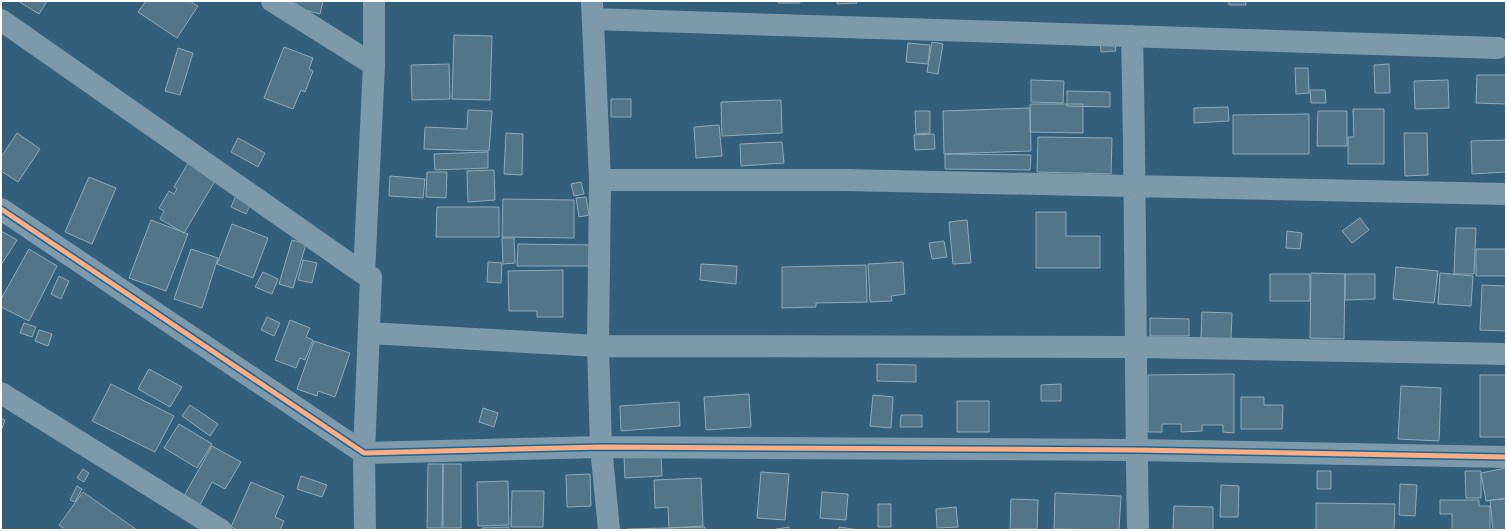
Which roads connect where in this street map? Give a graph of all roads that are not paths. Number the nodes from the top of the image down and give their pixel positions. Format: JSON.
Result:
{"nodes":[{"id":1,"x":272,"y":1,"type":"edge"},
{"id":2,"x":374,"y":1,"type":"edge"},
{"id":3,"x":593,"y":10,"type":"edge"},
{"id":4,"x":1,"y":20,"type":"edge"},
{"id":5,"x":1132,"y":36,"type":"junction"},
{"id":6,"x":1498,"y":48,"type":"dead end"},
{"id":7,"x":374,"y":65,"type":"junction"},
{"id":8,"x":600,"y":180,"type":"junction"},
{"id":9,"x":1136,"y":187,"type":"junction"},
{"id":10,"x":1506,"y":194,"type":"edge"},
{"id":11,"x":1,"y":209,"type":"edge"},
{"id":12,"x":364,"y":274,"type":"junction"},
{"id":13,"x":369,"y":333,"type":"junction"},
{"id":14,"x":598,"y":346,"type":"junction"},
{"id":15,"x":1137,"y":347,"type":"junction"},
{"id":16,"x":1506,"y":354,"type":"edge"},
{"id":17,"x":1,"y":393,"type":"edge"},
{"id":18,"x":601,"y":447,"type":"junction"},
{"id":19,"x":1137,"y":450,"type":"junction"},
{"id":20,"x":364,"y":453,"type":"junction"},
{"id":21,"x":1506,"y":457,"type":"edge"},
{"id":22,"x":221,"y":530,"type":"edge"},
{"id":23,"x":365,"y":530,"type":"edge"},
{"id":24,"x":609,"y":530,"type":"edge"},
{"id":25,"x":1138,"y":530,"type":"edge"}],
"edges":[{"from":1,"to":7,"type":"street"},
{"from":2,"to":7,"type":"street"},
{"from":3,"to":5,"type":"street"},
{"from":3,"to":8,"type":"street"},
{"from":4,"to":12,"type":"street"},
{"from":5,"to":6,"type":"street"},
{"from":5,"to":9,"type":"street"},
{"from":7,"to":12,"type":"street"},
{"from":8,"to":9,"type":"street"},
{"from":8,"to":14,"type":"street"},
{"from":9,"to":10,"type":"street"},
{"from":9,"to":15,"type":"street"},
{"from":11,"to":20,"type":"street"},
{"from":12,"to":13,"type":"street"},
{"from":13,"to":14,"type":"street"},
{"from":13,"to":20,"type":"street"},
{"from":14,"to":15,"type":"street"},
{"from":14,"to":18,"type":"street"},
{"from":15,"to":16,"type":"street"},
{"from":15,"to":19,"type":"street"},
{"from":17,"to":22,"type":"street"},
{"from":18,"to":19,"type":"street"},
{"from":18,"to":20,"type":"street"},
{"from":18,"to":24,"type":"street"},
{"from":19,"to":21,"type":"street"},
{"from":19,"to":25,"type":"street"},
{"from":20,"to":23,"type":"street"}]}
